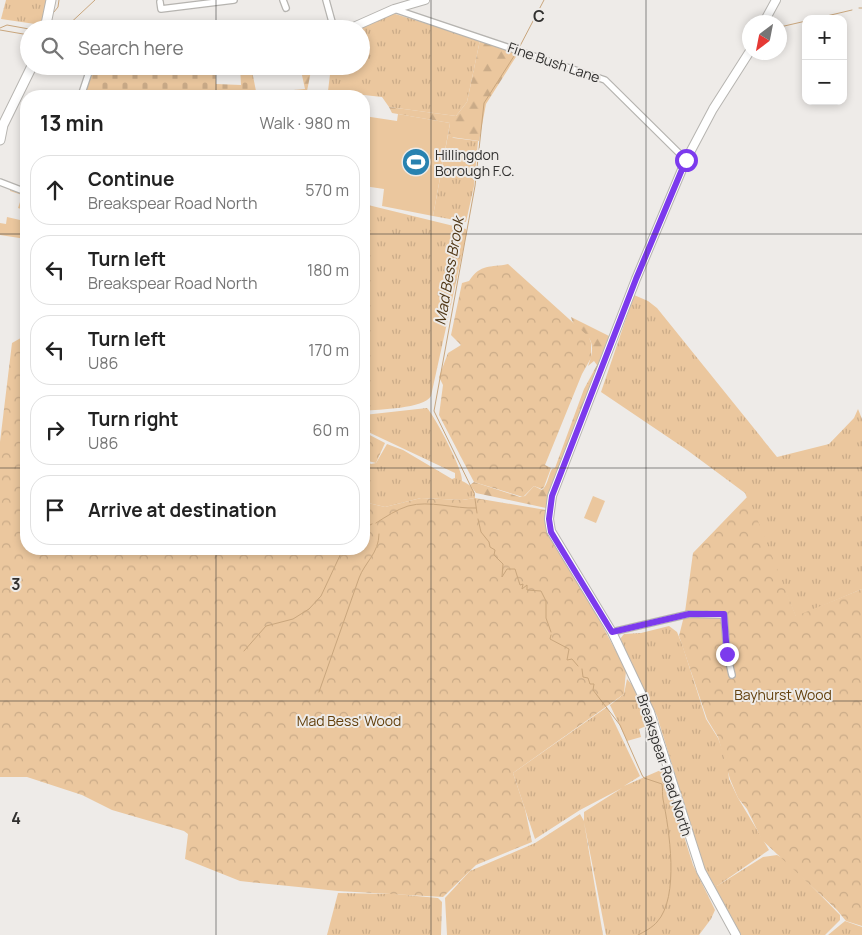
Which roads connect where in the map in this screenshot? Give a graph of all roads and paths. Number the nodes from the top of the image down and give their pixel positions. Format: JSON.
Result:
{"nodes":[{"id":1,"x":51,"y":0,"type":"edge"},
{"id":2,"x":234,"y":0,"type":"edge"},
{"id":3,"x":283,"y":0,"type":"edge"},
{"id":4,"x":326,"y":0,"type":"edge"},
{"id":5,"x":425,"y":0,"type":"edge"},
{"id":6,"x":776,"y":0,"type":"edge"},
{"id":7,"x":160,"y":2,"type":"dead end"},
{"id":8,"x":286,"y":8,"type":"dead end"},
{"id":9,"x":394,"y":10,"type":"junction"},
{"id":10,"x":768,"y":15,"type":"edge"},
{"id":11,"x":47,"y":20,"type":"edge"},
{"id":12,"x":332,"y":20,"type":"edge"},
{"id":13,"x":370,"y":20,"type":"edge"},
{"id":14,"x":744,"y":60,"type":"edge"},
{"id":15,"x":27,"y":75,"type":"edge"},
{"id":16,"x":88,"y":75,"type":"edge"},
{"id":17,"x":83,"y":90,"type":"edge"},
{"id":18,"x":1,"y":125,"type":"edge"},
{"id":19,"x":0,"y":140,"type":"edge"},
{"id":20,"x":686,"y":160,"type":"junction"},
{"id":21,"x":0,"y":182,"type":"edge"},
{"id":22,"x":20,"y":190,"type":"edge"},
{"id":23,"x":612,"y":632,"type":"junction"},
{"id":24,"x":732,"y":674,"type":"dead end"},
{"id":25,"x":736,"y":935,"type":"edge"}],
"edges":[{"from":1,"to":11,"type":"main road"},
{"from":2,"to":7,"type":"street"},
{"from":3,"to":8,"type":"street"},
{"from":4,"to":12,"type":"street"},
{"from":5,"to":9,"type":"street"},
{"from":6,"to":10,"type":"street"},
{"from":9,"to":13,"type":"street"},
{"from":9,"to":20,"type":"street","name":"Fine Bush Lane"},
{"from":14,"to":20,"type":"street","name":"Breakspear Road North"},
{"from":15,"to":18,"type":"main road"},
{"from":16,"to":17,"type":"street"},
{"from":18,"to":19,"type":"main road"},
{"from":20,"to":23,"type":"street","name":"Breakspear Road North"},
{"from":21,"to":22,"type":"street"},
{"from":23,"to":24,"type":"street"},
{"from":23,"to":25,"type":"street","name":"Breakspear Road North"}]}
